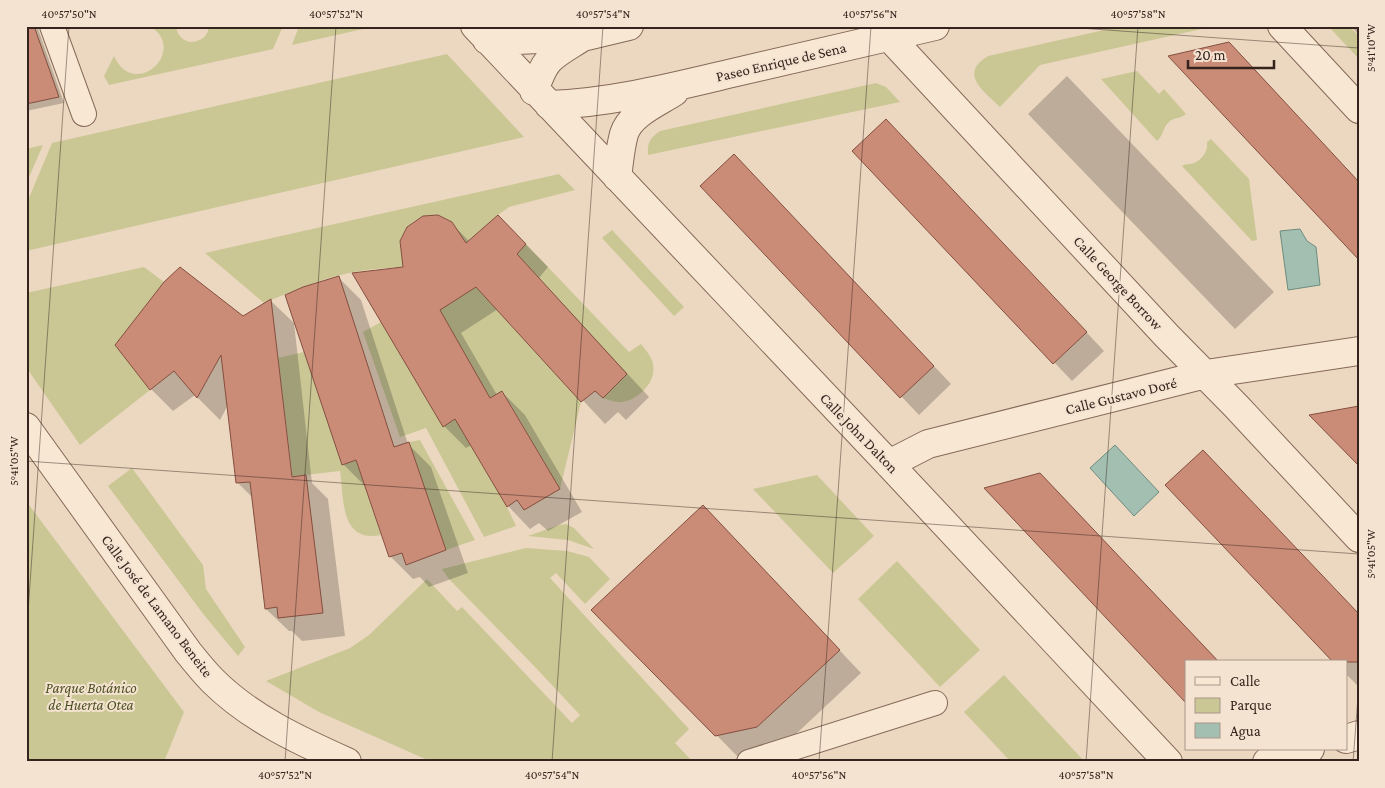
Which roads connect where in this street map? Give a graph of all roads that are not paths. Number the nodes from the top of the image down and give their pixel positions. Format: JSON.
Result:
{"nodes":[{"id":1,"x":52,"y":26,"type":"edge"},
{"id":2,"x":630,"y":26,"type":"edge"},
{"id":3,"x":935,"y":26,"type":"edge"},
{"id":4,"x":1282,"y":26,"type":"edge"},
{"id":5,"x":884,"y":31,"type":"edge"},
{"id":6,"x":481,"y":33,"type":"edge"},
{"id":7,"x":583,"y":37,"type":"junction"},
{"id":8,"x":686,"y":84,"type":"junction"},
{"id":9,"x":542,"y":98,"type":"junction"},
{"id":10,"x":1359,"y":109,"type":"edge"},
{"id":11,"x":84,"y":114,"type":"dead end"},
{"id":12,"x":617,"y":178,"type":"junction"},
{"id":13,"x":1359,"y":351,"type":"edge"},
{"id":14,"x":1206,"y":374,"type":"junction"},
{"id":15,"x":26,"y":427,"type":"edge"},
{"id":16,"x":889,"y":464,"type":"junction"},
{"id":17,"x":1359,"y":538,"type":"edge"},
{"id":18,"x":936,"y":703,"type":"dead end"},
{"id":19,"x":1307,"y":750,"type":"edge"},
{"id":20,"x":347,"y":762,"type":"edge"},
{"id":21,"x":748,"y":762,"type":"edge"},
{"id":22,"x":1168,"y":762,"type":"edge"},
{"id":23,"x":1267,"y":762,"type":"edge"}],
"edges":[{"from":1,"to":11,"type":"street"},
{"from":2,"to":7,"type":"street"},
{"from":3,"to":5,"type":"street","name":"Paseo Enrique de Sena"},
{"from":4,"to":10,"type":"street"},
{"from":5,"to":8,"type":"street","name":"Paseo Enrique de Sena"},
{"from":5,"to":14,"type":"street","name":"Calle George Borrow"},
{"from":6,"to":7,"type":"street"},
{"from":6,"to":9,"type":"street","name":"Calle John Dalton"},
{"from":7,"to":9,"type":"street"},
{"from":8,"to":9,"type":"street","name":"Paseo Enrique de Sena"},
{"from":8,"to":12,"type":"street","name":"Paseo Enrique de Sena"},
{"from":9,"to":12,"type":"street","name":"Calle John Dalton"},
{"from":12,"to":16,"type":"street","name":"Calle John Dalton"},
{"from":13,"to":14,"type":"street","name":"Calle Gustavo Doré"},
{"from":14,"to":16,"type":"street","name":"Calle Gustavo Doré"},
{"from":14,"to":17,"type":"street","name":"Calle George Borrow"},
{"from":15,"to":20,"type":"street","name":"Calle José de Lamano Beneite"},
{"from":16,"to":22,"type":"street","name":"Calle John Dalton"},
{"from":18,"to":21,"type":"street"},
{"from":19,"to":23,"type":"street"}]}
